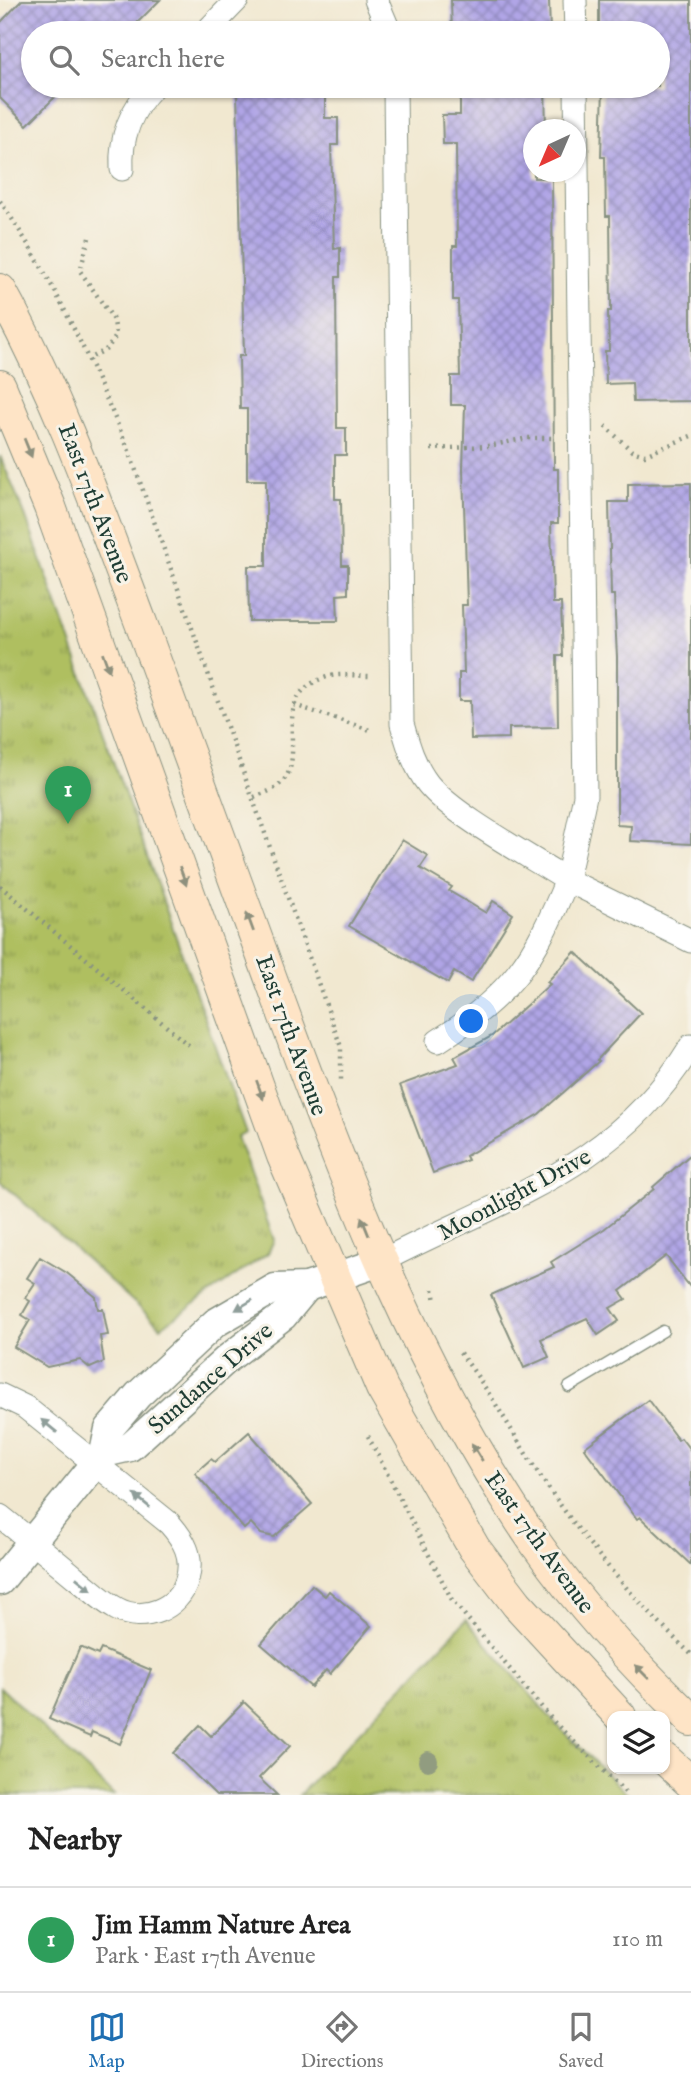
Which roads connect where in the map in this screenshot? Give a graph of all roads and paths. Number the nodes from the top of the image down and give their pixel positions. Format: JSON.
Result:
{"nodes":[{"id":1,"x":237,"y":0,"type":"edge"},
{"id":2,"x":376,"y":0,"type":"edge"},
{"id":3,"x":575,"y":0,"type":"edge"},
{"id":4,"x":217,"y":21,"type":"edge"},
{"id":5,"x":385,"y":21,"type":"edge"},
{"id":6,"x":576,"y":21,"type":"edge"},
{"id":7,"x":145,"y":98,"type":"edge"},
{"id":8,"x":395,"y":98,"type":"edge"},
{"id":9,"x":576,"y":98,"type":"edge"},
{"id":10,"x":122,"y":169,"type":"dead end"},
{"id":11,"x":0,"y":201,"type":"edge"},
{"id":12,"x":89,"y":238,"type":"dead end"},
{"id":13,"x":0,"y":290,"type":"edge"},
{"id":14,"x":90,"y":358,"type":"junction"},
{"id":15,"x":0,"y":386,"type":"edge"},
{"id":16,"x":597,"y":421,"type":"dead end"},
{"id":17,"x":691,"y":436,"type":"edge"},
{"id":18,"x":566,"y":438,"type":"dead end"},
{"id":19,"x":431,"y":449,"type":"dead end"},
{"id":20,"x":370,"y":676,"type":"dead end"},
{"id":21,"x":294,"y":705,"type":"junction"},
{"id":22,"x":373,"y":731,"type":"dead end"},
{"id":23,"x":254,"y":797,"type":"junction"},
{"id":24,"x":567,"y":880,"type":"junction"},
{"id":25,"x":0,"y":886,"type":"edge"},
{"id":26,"x":691,"y":940,"type":"edge"},
{"id":27,"x":438,"y":1041,"type":"dead end"},
{"id":28,"x":691,"y":1046,"type":"edge"},
{"id":29,"x":192,"y":1048,"type":"dead end"},
{"id":30,"x":341,"y":1091,"type":"dead end"},
{"id":31,"x":380,"y":1262,"type":"junction"},
{"id":32,"x":321,"y":1283,"type":"junction"},
{"id":33,"x":433,"y":1289,"type":"dead end"},
{"id":34,"x":435,"y":1308,"type":"dead end"},
{"id":35,"x":663,"y":1331,"type":"dead end"},
{"id":36,"x":456,"y":1347,"type":"dead end"},
{"id":37,"x":569,"y":1387,"type":"dead end"},
{"id":38,"x":0,"y":1395,"type":"edge"},
{"id":39,"x":368,"y":1436,"type":"dead end"},
{"id":40,"x":99,"y":1458,"type":"junction"},
{"id":41,"x":0,"y":1516,"type":"edge"},
{"id":42,"x":31,"y":1540,"type":"junction"},
{"id":43,"x":0,"y":1581,"type":"edge"},
{"id":44,"x":691,"y":1654,"type":"edge"},
{"id":45,"x":615,"y":1711,"type":"edge"},
{"id":46,"x":691,"y":1720,"type":"edge"},
{"id":47,"x":670,"y":1764,"type":"edge"},
{"id":48,"x":691,"y":1783,"type":"edge"},
{"id":49,"x":628,"y":1795,"type":"edge"}],
"edges":[{"from":1,"to":4,"type":"street"},
{"from":2,"to":5,"type":"street"},
{"from":3,"to":6,"type":"street"},
{"from":7,"to":10,"type":"street"},
{"from":8,"to":24,"type":"street"},
{"from":9,"to":24,"type":"street"},
{"from":11,"to":14,"type":"path"},
{"from":12,"to":14,"type":"path"},
{"from":31,"to":13,"type":"main road","name":"East 17th Avenue","one_way":true},
{"from":14,"to":23,"type":"path"},
{"from":15,"to":32,"type":"main road","name":"East 17th Avenue","one_way":true},
{"from":16,"to":17,"type":"path"},
{"from":18,"to":19,"type":"path"},
{"from":20,"to":21,"type":"path"},
{"from":21,"to":22,"type":"path"},
{"from":21,"to":23,"type":"path"},
{"from":23,"to":30,"type":"path"},
{"from":24,"to":26,"type":"street"},
{"from":24,"to":27,"type":"street"},
{"from":25,"to":29,"type":"path"},
{"from":28,"to":31,"type":"street","name":"Moonlight Drive"},
{"from":31,"to":32,"type":"street","name":"Sundance Drive"},
{"from":46,"to":31,"type":"main road","name":"East 17th Avenue","one_way":true},
{"from":32,"to":40,"type":"street","name":"Sundance Drive"},
{"from":32,"to":45,"type":"main road","name":"East 17th Avenue"},
{"from":33,"to":34,"type":"path"},
{"from":35,"to":37,"type":"lane"},
{"from":36,"to":44,"type":"path"},
{"from":40,"to":38,"type":"street","one_way":true},
{"from":39,"to":49,"type":"path"},
{"from":40,"to":42,"type":"street","name":"Sundance Drive"},
{"from":42,"to":40,"type":"street","one_way":true},
{"from":41,"to":42,"type":"street"},
{"from":42,"to":43,"type":"street","name":"Sundance Drive"},
{"from":47,"to":48,"type":"main road"}]}
